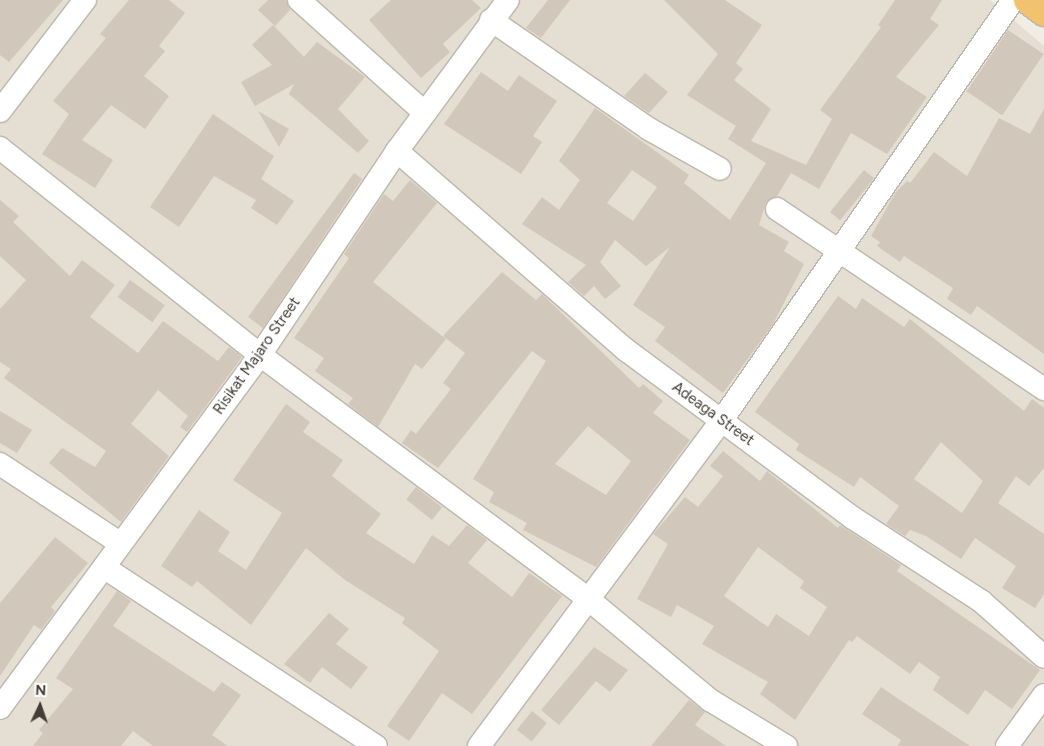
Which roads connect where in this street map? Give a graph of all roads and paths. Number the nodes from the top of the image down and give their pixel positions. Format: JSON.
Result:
{"nodes":[{"id":1,"x":85,"y":0,"type":"edge"},
{"id":2,"x":299,"y":0,"type":"edge"},
{"id":3,"x":508,"y":0,"type":"edge"},
{"id":4,"x":1013,"y":0,"type":"edge"},
{"id":5,"x":1028,"y":0,"type":"edge"},
{"id":6,"x":1044,"y":12,"type":"edge"},
{"id":7,"x":491,"y":20,"type":"junction"},
{"id":8,"x":0,"y":111,"type":"edge"},
{"id":9,"x":425,"y":113,"type":"junction"},
{"id":10,"x":0,"y":148,"type":"edge"},
{"id":11,"x":397,"y":152,"type":"junction"},
{"id":12,"x":720,"y":169,"type":"dead end"},
{"id":13,"x":777,"y":209,"type":"dead end"},
{"id":14,"x":838,"y":252,"type":"junction"},
{"id":15,"x":260,"y":355,"type":"junction"},
{"id":16,"x":1044,"y":389,"type":"edge"},
{"id":17,"x":722,"y":420,"type":"junction"},
{"id":18,"x":0,"y":464,"type":"edge"},
{"id":19,"x":120,"y":543,"type":"junction"},
{"id":20,"x":105,"y":568,"type":"junction"},
{"id":21,"x":587,"y":598,"type":"junction"},
{"id":22,"x":1044,"y":657,"type":"edge"},
{"id":23,"x":1044,"y":694,"type":"edge"},
{"id":24,"x":0,"y":708,"type":"edge"},
{"id":25,"x":376,"y":746,"type":"edge"},
{"id":26,"x":479,"y":746,"type":"edge"},
{"id":27,"x":786,"y":746,"type":"edge"},
{"id":28,"x":1007,"y":746,"type":"edge"}],
"edges":[{"from":1,"to":8,"type":"street"},
{"from":2,"to":9,"type":"street"},
{"from":3,"to":7,"type":"street","name":"Risikat Majaro Street"},
{"from":4,"to":14,"type":"street"},
{"from":5,"to":6,"type":"highway"},
{"from":7,"to":9,"type":"street","name":"Risikat Majaro Street"},
{"from":7,"to":12,"type":"street"},
{"from":9,"to":11,"type":"street","name":"Risikat Majaro Street"},
{"from":10,"to":15,"type":"street"},
{"from":11,"to":15,"type":"street","name":"Risikat Majaro Street"},
{"from":11,"to":17,"type":"street","name":"Adeaga Street"},
{"from":13,"to":14,"type":"street"},
{"from":14,"to":16,"type":"street"},
{"from":14,"to":17,"type":"street"},
{"from":15,"to":19,"type":"street","name":"Risikat Majaro Street"},
{"from":15,"to":21,"type":"street"},
{"from":17,"to":21,"type":"street"},
{"from":17,"to":22,"type":"street","name":"Adeaga Street"},
{"from":18,"to":19,"type":"street"},
{"from":19,"to":20,"type":"street","name":"Risikat Majaro Street"},
{"from":20,"to":24,"type":"street","name":"Risikat Majaro Street"},
{"from":20,"to":25,"type":"street"},
{"from":21,"to":26,"type":"street"},
{"from":21,"to":27,"type":"street"},
{"from":23,"to":28,"type":"street"}]}
